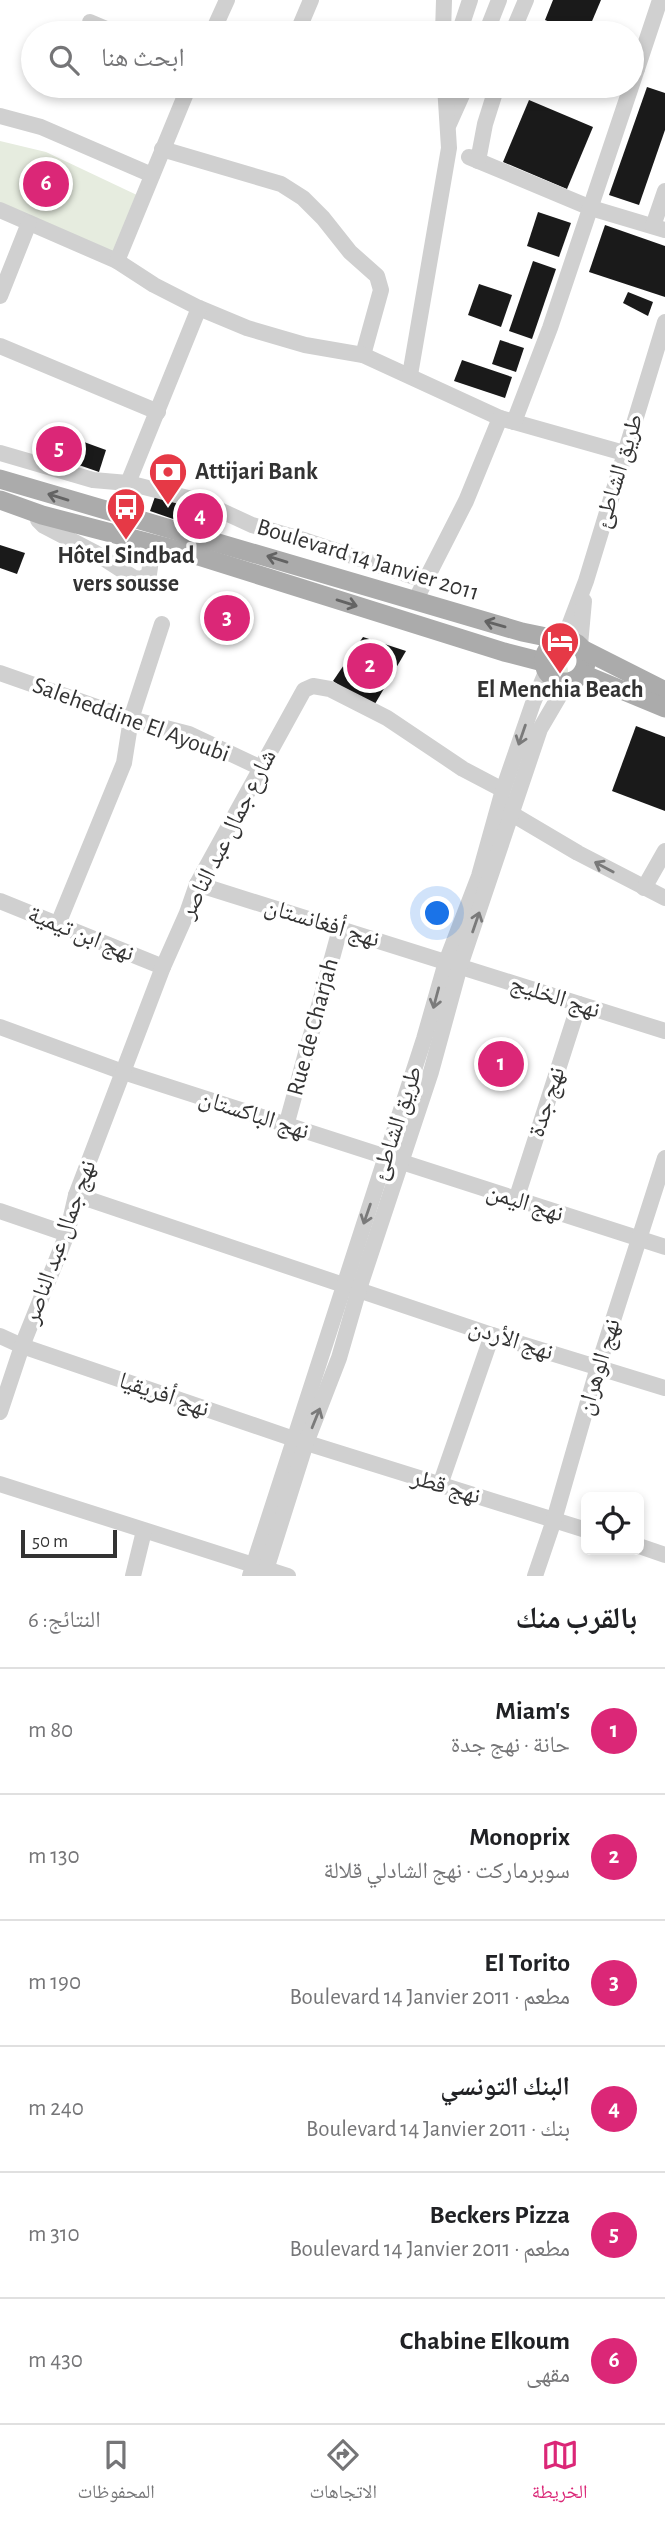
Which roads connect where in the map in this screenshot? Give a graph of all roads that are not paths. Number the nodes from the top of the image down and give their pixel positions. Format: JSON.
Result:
{"nodes":[{"id":1,"x":227,"y":0,"type":"edge"},
{"id":2,"x":312,"y":0,"type":"edge"},
{"id":3,"x":444,"y":0,"type":"edge"},
{"id":4,"x":470,"y":0,"type":"edge"},
{"id":5,"x":499,"y":0,"type":"edge"},
{"id":6,"x":526,"y":0,"type":"edge"},
{"id":7,"x":660,"y":0,"type":"edge"},
{"id":8,"x":217,"y":21,"type":"edge"},
{"id":9,"x":302,"y":21,"type":"edge"},
{"id":10,"x":443,"y":21,"type":"edge"},
{"id":11,"x":463,"y":21,"type":"edge"},
{"id":12,"x":491,"y":21,"type":"edge"},
{"id":13,"x":517,"y":21,"type":"edge"},
{"id":14,"x":644,"y":42,"type":"edge"},
{"id":15,"x":184,"y":98,"type":"edge"},
{"id":16,"x":446,"y":98,"type":"edge"},
{"id":17,"x":460,"y":98,"type":"edge"},
{"id":18,"x":493,"y":98,"type":"edge"},
{"id":19,"x":625,"y":98,"type":"edge"},
{"id":20,"x":0,"y":116,"type":"edge"},
{"id":21,"x":447,"y":126,"type":"junction"},
{"id":22,"x":162,"y":149,"type":"junction"},
{"id":23,"x":152,"y":174,"type":"junction"},
{"id":24,"x":665,"y":191,"type":"edge"},
{"id":25,"x":591,"y":208,"type":"junction"},
{"id":26,"x":0,"y":210,"type":"edge"},
{"id":27,"x":29,"y":223,"type":"junction"},
{"id":28,"x":659,"y":228,"type":"edge"},
{"id":29,"x":117,"y":261,"type":"junction"},
{"id":30,"x":0,"y":296,"type":"edge"},
{"id":31,"x":200,"y":308,"type":"junction"},
{"id":32,"x":665,"y":322,"type":"edge"},
{"id":33,"x":0,"y":346,"type":"edge"},
{"id":34,"x":363,"y":355,"type":"junction"},
{"id":35,"x":410,"y":375,"type":"junction"},
{"id":36,"x":158,"y":412,"type":"junction"},
{"id":37,"x":507,"y":420,"type":"junction"},
{"id":38,"x":0,"y":453,"type":"edge"},
{"id":39,"x":624,"y":453,"type":"junction"},
{"id":40,"x":0,"y":479,"type":"edge"},
{"id":41,"x":128,"y":484,"type":"junction"},
{"id":42,"x":0,"y":500,"type":"edge"},
{"id":43,"x":42,"y":515,"type":"junction"},
{"id":44,"x":153,"y":546,"type":"junction"},
{"id":45,"x":426,"y":580,"type":"junction"},
{"id":46,"x":415,"y":601,"type":"junction"},
{"id":47,"x":162,"y":624,"type":"dead end"},
{"id":48,"x":572,"y":644,"type":"junction"},
{"id":49,"x":545,"y":667,"type":"junction"},
{"id":50,"x":0,"y":673,"type":"edge"},
{"id":51,"x":575,"y":678,"type":"junction"},
{"id":52,"x":665,"y":694,"type":"edge"},
{"id":53,"x":131,"y":719,"type":"junction"},
{"id":54,"x":261,"y":768,"type":"junction"},
{"id":55,"x":503,"y":790,"type":"junction"},
{"id":56,"x":512,"y":814,"type":"junction"},
{"id":57,"x":665,"y":850,"type":"edge"},
{"id":58,"x":197,"y":884,"type":"junction"},
{"id":59,"x":644,"y":888,"type":"junction"},
{"id":60,"x":665,"y":898,"type":"edge"},
{"id":61,"x":0,"y":901,"type":"edge"},
{"id":62,"x":58,"y":924,"type":"junction"},
{"id":63,"x":340,"y":929,"type":"junction"},
{"id":64,"x":453,"y":964,"type":"junction"},
{"id":65,"x":163,"y":967,"type":"junction"},
{"id":66,"x":579,"y":1004,"type":"junction"},
{"id":67,"x":0,"y":1027,"type":"edge"},
{"id":68,"x":665,"y":1031,"type":"edge"},
{"id":69,"x":122,"y":1072,"type":"junction"},
{"id":70,"x":286,"y":1126,"type":"junction"},
{"id":71,"x":386,"y":1158,"type":"junction"},
{"id":72,"x":665,"y":1158,"type":"edge"},
{"id":73,"x":402,"y":1163,"type":"junction"},
{"id":74,"x":76,"y":1195,"type":"junction"},
{"id":75,"x":516,"y":1200,"type":"junction"},
{"id":76,"x":0,"y":1211,"type":"edge"},
{"id":77,"x":67,"y":1234,"type":"junction"},
{"id":78,"x":638,"y":1239,"type":"junction"},
{"id":79,"x":665,"y":1247,"type":"edge"},
{"id":80,"x":351,"y":1286,"type":"junction"},
{"id":81,"x":492,"y":1335,"type":"junction"},
{"id":82,"x":0,"y":1336,"type":"edge"},
{"id":83,"x":22,"y":1346,"type":"junction"},
{"id":84,"x":598,"y":1367,"type":"junction"},
{"id":85,"x":665,"y":1388,"type":"edge"},
{"id":86,"x":0,"y":1412,"type":"edge"},
{"id":87,"x":300,"y":1441,"type":"junction"},
{"id":88,"x":0,"y":1484,"type":"edge"},
{"id":89,"x":440,"y":1485,"type":"junction"},
{"id":90,"x":554,"y":1520,"type":"junction"},
{"id":91,"x":581,"y":1528,"type":"edge"},
{"id":92,"x":144,"y":1531,"type":"junction"},
{"id":93,"x":644,"y":1548,"type":"edge"},
{"id":94,"x":665,"y":1555,"type":"edge"},
{"id":95,"x":259,"y":1572,"type":"edge"},
{"id":96,"x":132,"y":1576,"type":"edge"},
{"id":97,"x":288,"y":1576,"type":"edge"},
{"id":98,"x":535,"y":1576,"type":"edge"}],
"edges":[{"from":1,"to":8,"type":"street"},
{"from":2,"to":9,"type":"street"},
{"from":3,"to":10,"type":"street"},
{"from":4,"to":11,"type":"street"},
{"from":5,"to":12,"type":"street"},
{"from":6,"to":13,"type":"street"},
{"from":7,"to":14,"type":"street"},
{"from":15,"to":22,"type":"street"},
{"from":16,"to":21,"type":"street"},
{"from":17,"to":21,"type":"street"},
{"from":18,"to":25,"type":"street"},
{"from":19,"to":25,"type":"street"},
{"from":20,"to":23,"type":"street"},
{"from":21,"to":35,"type":"street"},
{"from":22,"to":23,"type":"street"},
{"from":22,"to":34,"type":"street"},
{"from":23,"to":29,"type":"street"},
{"from":24,"to":28,"type":"street"},
{"from":25,"to":28,"type":"street"},
{"from":25,"to":37,"type":"street"},
{"from":26,"to":27,"type":"street"},
{"from":27,"to":29,"type":"street"},
{"from":27,"to":30,"type":"street"},
{"from":29,"to":31,"type":"street"},
{"from":31,"to":34,"type":"street"},
{"from":31,"to":36,"type":"street"},
{"from":32,"to":39,"type":"street","name":"طريق الشاطئ"},
{"from":33,"to":36,"type":"street"},
{"from":34,"to":35,"type":"street"},
{"from":35,"to":37,"type":"street"},
{"from":36,"to":41,"type":"street"},
{"from":37,"to":39,"type":"street"},
{"from":37,"to":45,"type":"street"},
{"from":38,"to":41,"type":"street"},
{"from":39,"to":48,"type":"street","name":"طريق الشاطئ"},
{"from":46,"to":40,"type":"main road","name":"Boulevard 14 Janvier 2011","one_way":true},
{"from":41,"to":45,"type":"street"},
{"from":42,"to":43,"type":"main road","name":"Boulevard 14 Janvier 2011"},
{"from":43,"to":44,"type":"main road","name":"Boulevard 14 Janvier 2011"},
{"from":43,"to":44,"type":"street"},
{"from":44,"to":49,"type":"main road","name":"Boulevard 14 Janvier 2011","one_way":true},
{"from":45,"to":46,"type":"street"},
{"from":48,"to":46,"type":"main road","name":"Boulevard 14 Janvier 2011","one_way":true},
{"from":47,"to":53,"type":"street"},
{"from":48,"to":49,"type":"main road"},
{"from":48,"to":51,"type":"main road"},
{"from":48,"to":52,"type":"main road","name":"Boulevard 14 Janvier 2011"},
{"from":49,"to":51,"type":"main road"},
{"from":49,"to":55,"type":"street","name":"طريق الشاطئ","one_way":true},
{"from":50,"to":53,"type":"street","name":"Saleheddine El Ayoubi"},
{"from":51,"to":52,"type":"main road"},
{"from":51,"to":56,"type":"street","name":"طريق الشاطئ"},
{"from":53,"to":54,"type":"street","name":"Saleheddine El Ayoubi"},
{"from":53,"to":62,"type":"street"},
{"from":54,"to":55,"type":"street","name":"شارع جمال عبد الناصر"},
{"from":54,"to":58,"type":"street","name":"شارع جمال عبد الناصر"},
{"from":55,"to":64,"type":"street","name":"طريق الشاطئ"},
{"from":59,"to":56,"type":"street","one_way":true},
{"from":64,"to":56,"type":"street","name":"طريق الشاطئ","one_way":true},
{"from":57,"to":59,"type":"street"},
{"from":58,"to":63,"type":"street","name":"نهج أفغانستان"},
{"from":58,"to":65,"type":"street","name":"شارع جمال عبد الناصر"},
{"from":59,"to":60,"type":"street"},
{"from":61,"to":62,"type":"street","name":"نهج ابن تيمية"},
{"from":62,"to":65,"type":"street","name":"نهج ابن تيمية"},
{"from":63,"to":64,"type":"street","name":"نهج أفغانستان"},
{"from":63,"to":70,"type":"street","name":"Rue de Charjah"},
{"from":64,"to":66,"type":"street","name":"نهج الخليج"},
{"from":64,"to":71,"type":"street","name":"طريق الشاطئ","one_way":true},
{"from":64,"to":73,"type":"street","name":"طريق الشاطئ"},
{"from":65,"to":69,"type":"street","name":"شارع جمال عبد الناصر"},
{"from":66,"to":68,"type":"street","name":"نهج الخليج"},
{"from":66,"to":75,"type":"street","name":"نهج جدة"},
{"from":67,"to":69,"type":"street","name":"نهج الباكستان"},
{"from":69,"to":70,"type":"street","name":"نهج الباكستان"},
{"from":69,"to":74,"type":"street","name":"نهج جمال عبد الناصر"},
{"from":70,"to":71,"type":"street","name":"نهج الباكستان"},
{"from":71,"to":73,"type":"street","name":"نهج اليمن"},
{"from":71,"to":80,"type":"street","name":"طريق الشاطئ","one_way":true},
{"from":72,"to":78,"type":"street","name":"نهج الوهران"},
{"from":73,"to":75,"type":"street","name":"نهج اليمن"},
{"from":73,"to":80,"type":"street","name":"طريق الشاطئ"},
{"from":74,"to":77,"type":"street","name":"نهج جمال عبد الناصر"},
{"from":74,"to":80,"type":"street","name":"نهج الأردن"},
{"from":75,"to":78,"type":"street","name":"نهج اليمن"},
{"from":76,"to":77,"type":"street"},
{"from":77,"to":83,"type":"street","name":"نهج جمال عبد الناصر"},
{"from":78,"to":79,"type":"street","name":"نهج اليمن"},
{"from":78,"to":84,"type":"street","name":"نهج الوهران"},
{"from":80,"to":81,"type":"street","name":"نهج الأردن"},
{"from":80,"to":87,"type":"street","name":"طريق الشاطئ"},
{"from":81,"to":84,"type":"street","name":"نهج الأردن"},
{"from":81,"to":89,"type":"street"},
{"from":82,"to":83,"type":"street","name":"نهج أفريقيا"},
{"from":83,"to":86,"type":"street","name":"نهج جمال عبد الناصر"},
{"from":83,"to":87,"type":"street","name":"نهج أفريقيا"},
{"from":84,"to":85,"type":"street","name":"نهج الأردن"},
{"from":84,"to":90,"type":"street","name":"نهج الوهران"},
{"from":87,"to":89,"type":"street","name":"نهج قطر"},
{"from":87,"to":95,"type":"street","name":"طريق الشاطئ"},
{"from":88,"to":92,"type":"street"},
{"from":89,"to":90,"type":"street","name":"نهج قطر"},
{"from":90,"to":91,"type":"street","name":"نهج قطر"},
{"from":90,"to":98,"type":"street","name":"نهج الوهران"},
{"from":92,"to":95,"type":"street"},
{"from":92,"to":96,"type":"street"},
{"from":93,"to":94,"type":"street"},
{"from":95,"to":97,"type":"street"}]}
